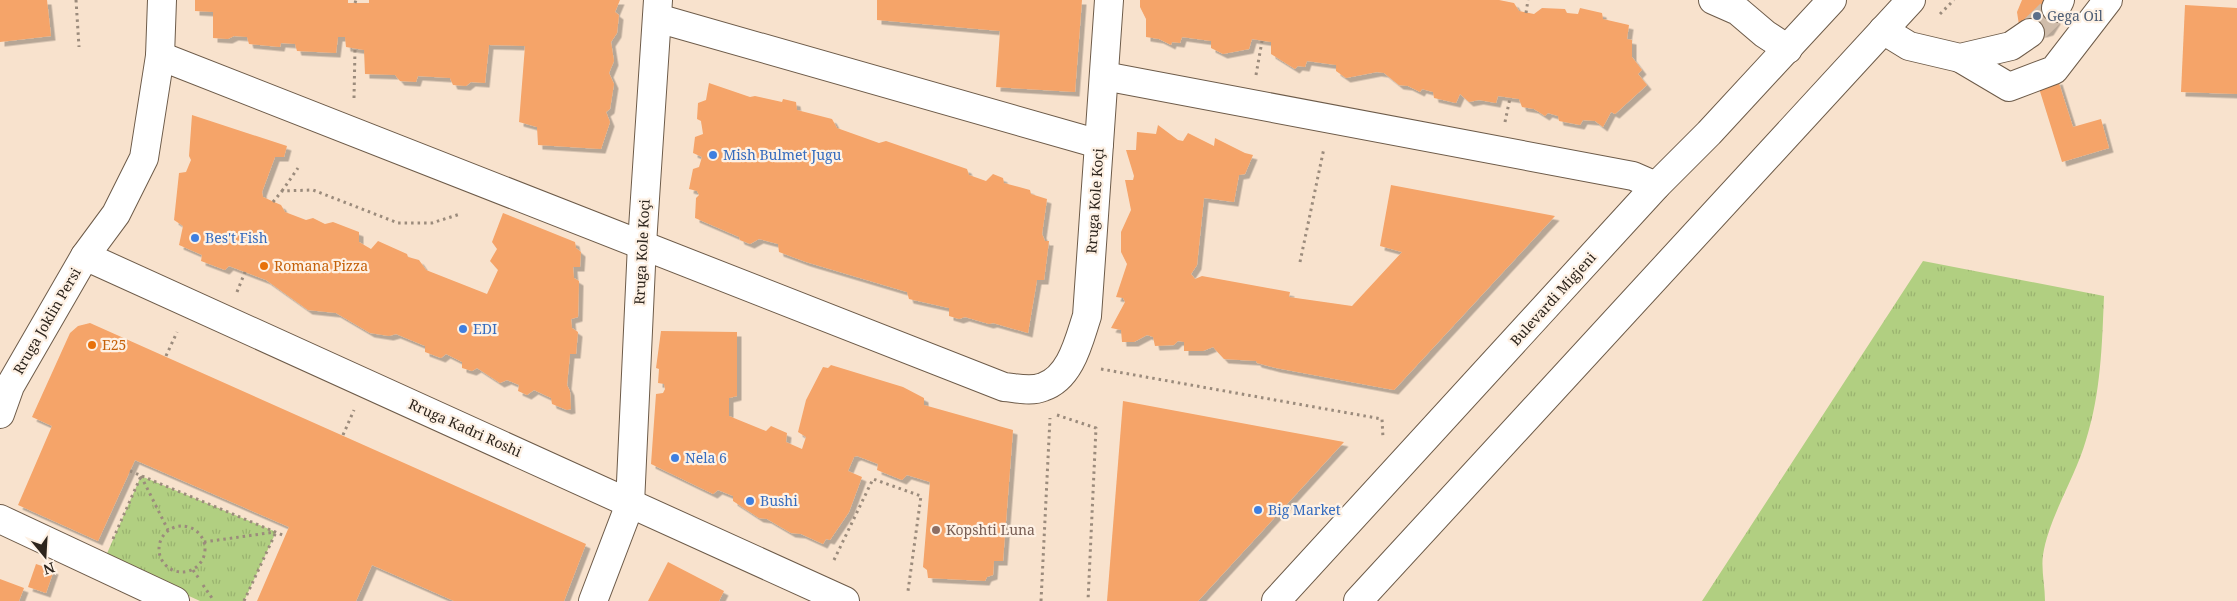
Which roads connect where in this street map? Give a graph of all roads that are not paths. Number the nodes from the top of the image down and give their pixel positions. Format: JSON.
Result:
{"nodes":[{"id":1,"x":162,"y":0,"type":"edge"},
{"id":2,"x":1109,"y":0,"type":"edge"},
{"id":3,"x":1713,"y":0,"type":"edge"},
{"id":4,"x":1832,"y":0,"type":"edge"},
{"id":5,"x":1911,"y":0,"type":"edge"},
{"id":6,"x":2108,"y":0,"type":"edge"},
{"id":7,"x":658,"y":9,"type":"edge"},
{"id":8,"x":1883,"y":30,"type":"junction"},
{"id":9,"x":2030,"y":33,"type":"tunnel mouth"},
{"id":10,"x":1788,"y":49,"type":"junction"},
{"id":11,"x":160,"y":56,"type":"junction"},
{"id":12,"x":1960,"y":58,"type":"junction"},
{"id":13,"x":1104,"y":76,"type":"junction"},
{"id":14,"x":1099,"y":144,"type":"junction"},
{"id":15,"x":1656,"y":186,"type":"junction"},
{"id":16,"x":642,"y":244,"type":"junction"},
{"id":17,"x":85,"y":256,"type":"junction"},
{"id":18,"x":5,"y":384,"type":"edge"},
{"id":19,"x":0,"y":414,"type":"edge"},
{"id":20,"x":630,"y":504,"type":"junction"},
{"id":21,"x":0,"y":519,"type":"edge"},
{"id":22,"x":175,"y":601,"type":"edge"},
{"id":23,"x":593,"y":601,"type":"edge"},
{"id":24,"x":845,"y":601,"type":"edge"},
{"id":25,"x":1276,"y":601,"type":"edge"},
{"id":26,"x":1358,"y":601,"type":"edge"}],
"edges":[{"from":1,"to":11,"type":"street","name":"Rruga Joklin Persi"},
{"from":2,"to":13,"type":"street","name":"Rruga Kole Koçi"},
{"from":3,"to":10,"type":"street"},
{"from":4,"to":10,"type":"street","name":"Bulevardi Migjeni"},
{"from":5,"to":8,"type":"street"},
{"from":6,"to":12,"type":"street"},
{"from":7,"to":14,"type":"street"},
{"from":7,"to":16,"type":"street","name":"Rruga Kole Koçi"},
{"from":8,"to":12,"type":"street"},
{"from":8,"to":26,"type":"street"},
{"from":9,"to":12,"type":"street"},
{"from":10,"to":15,"type":"street","name":"Bulevardi Migjeni"},
{"from":11,"to":16,"type":"street"},
{"from":11,"to":17,"type":"street","name":"Rruga Joklin Persi"},
{"from":13,"to":14,"type":"street","name":"Rruga Kole Koçi"},
{"from":13,"to":15,"type":"street"},
{"from":14,"to":16,"type":"street","name":"Rruga Kole Koçi"},
{"from":15,"to":25,"type":"street","name":"Bulevardi Migjeni"},
{"from":16,"to":20,"type":"street","name":"Rruga Kole Koçi"},
{"from":17,"to":18,"type":"street","name":"Rruga Joklin Persi"},
{"from":17,"to":20,"type":"street","name":"Rruga Kadri Roshi"},
{"from":18,"to":19,"type":"street","name":"Rruga Joklin Persi"},
{"from":20,"to":23,"type":"street","name":"Rruga Kole Koçi"},
{"from":20,"to":24,"type":"street","name":"Rruga Kadri Roshi"},
{"from":21,"to":22,"type":"street"}]}
